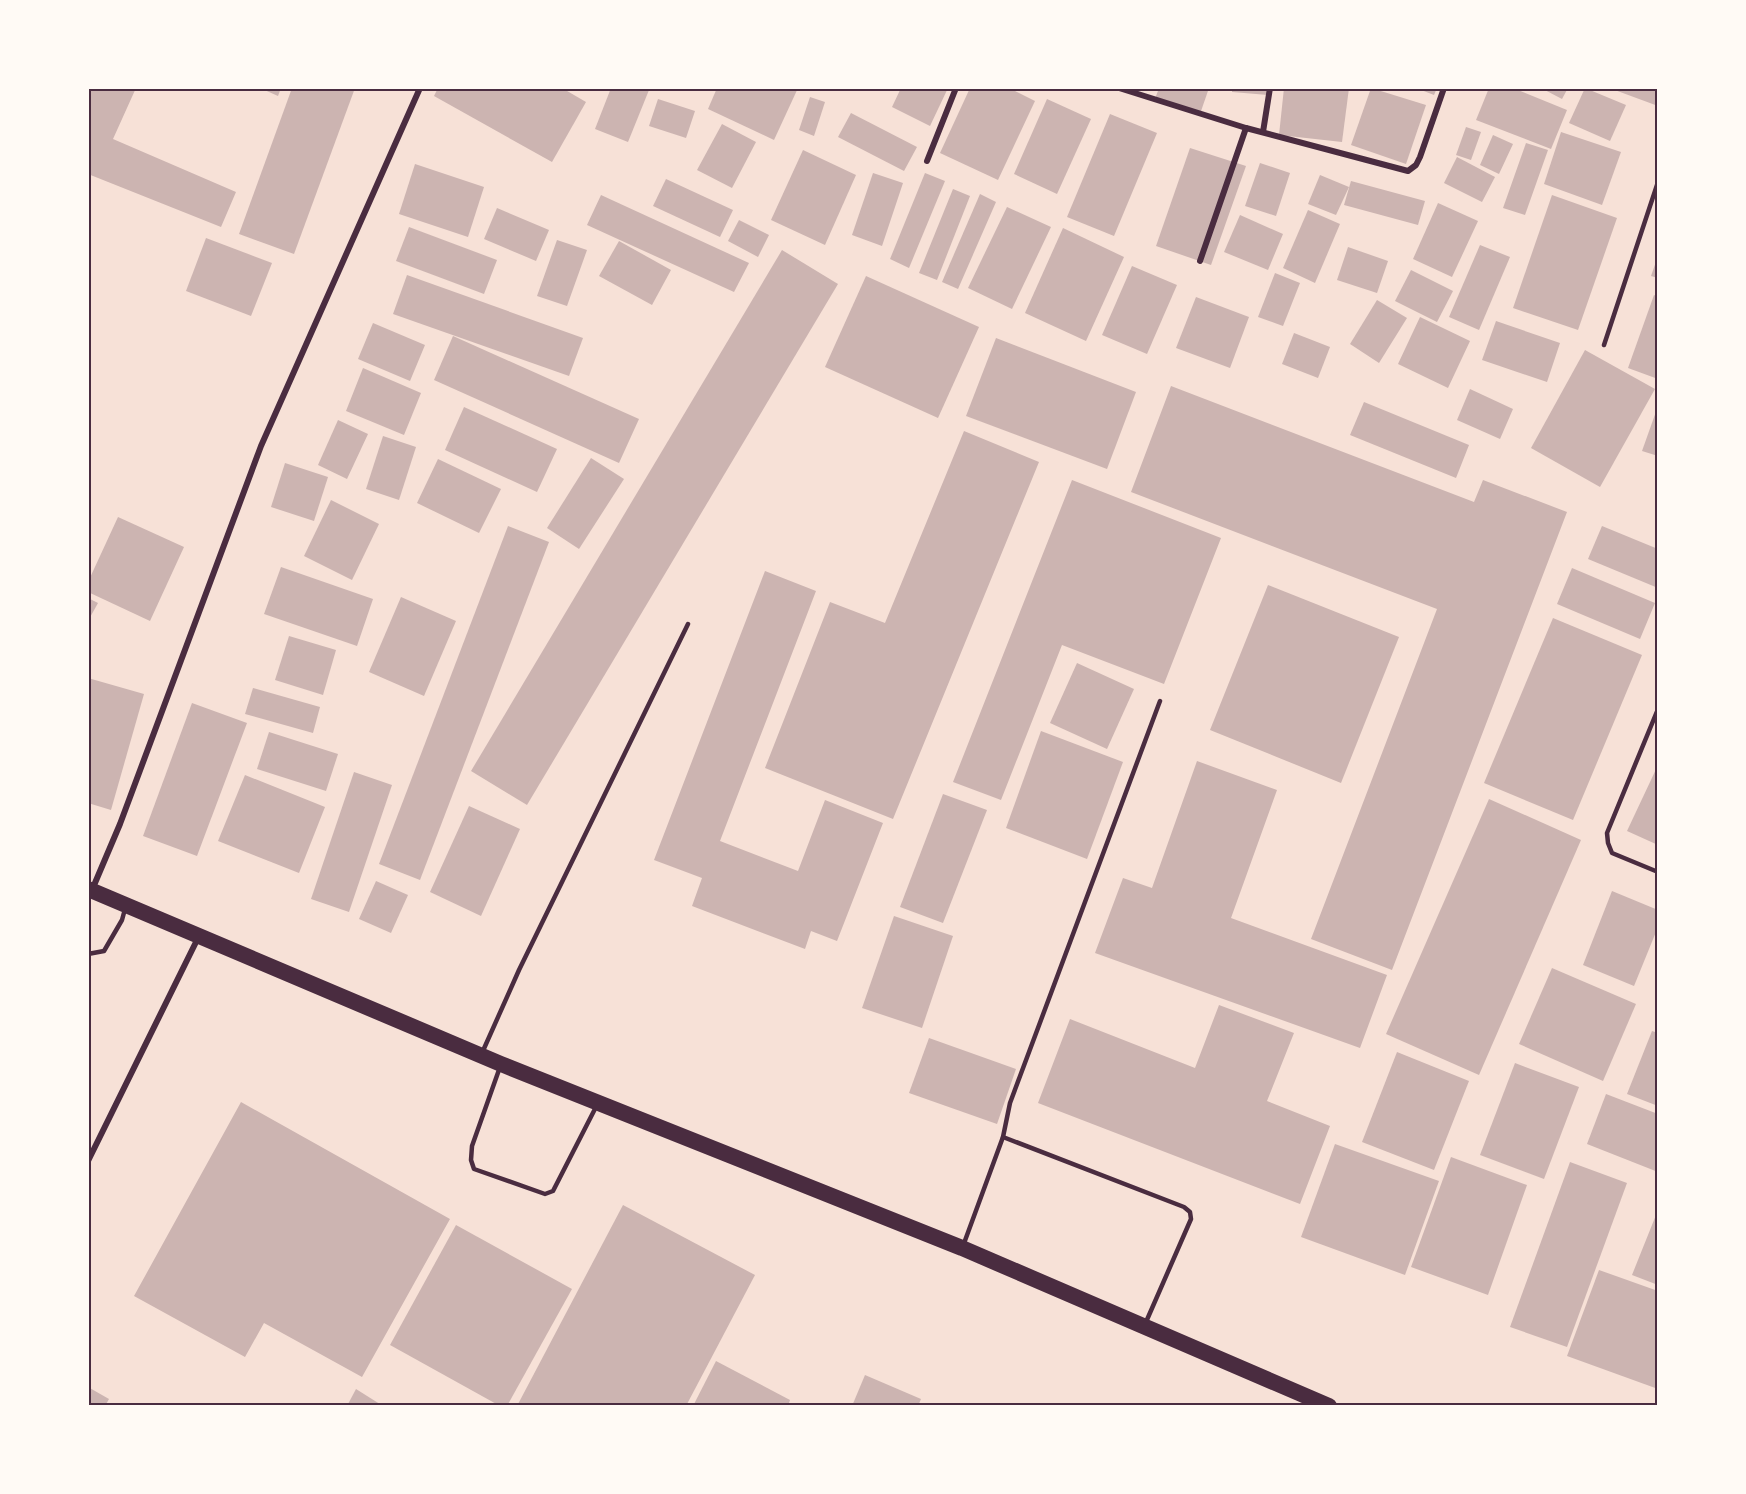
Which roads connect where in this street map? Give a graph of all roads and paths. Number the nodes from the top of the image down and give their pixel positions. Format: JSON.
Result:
{"nodes":[{"id":1,"x":420,"y":88,"type":"edge"},
{"id":2,"x":956,"y":88,"type":"edge"},
{"id":3,"x":1119,"y":88,"type":"edge"},
{"id":4,"x":1270,"y":88,"type":"edge"},
{"id":5,"x":1444,"y":88,"type":"edge"},
{"id":6,"x":1246,"y":128,"type":"junction"},
{"id":7,"x":1263,"y":132,"type":"junction"},
{"id":8,"x":927,"y":161,"type":"dead end"},
{"id":9,"x":1658,"y":182,"type":"edge"},
{"id":10,"x":1200,"y":261,"type":"dead end"},
{"id":11,"x":1604,"y":345,"type":"dead end"},
{"id":12,"x":688,"y":624,"type":"dead end"},
{"id":13,"x":1160,"y":701,"type":"dead end"},
{"id":14,"x":1658,"y":709,"type":"edge"},
{"id":15,"x":1658,"y":872,"type":"edge"},
{"id":16,"x":90,"y":890,"type":"edge"},
{"id":17,"x":126,"y":906,"type":"junction"},
{"id":18,"x":198,"y":936,"type":"junction"},
{"id":19,"x":88,"y":954,"type":"edge"},
{"id":20,"x":481,"y":1055,"type":"junction"},
{"id":21,"x":501,"y":1064,"type":"junction"},
{"id":22,"x":598,"y":1102,"type":"junction"},
{"id":23,"x":1003,"y":1137,"type":"junction"},
{"id":24,"x":88,"y":1161,"type":"edge"},
{"id":25,"x":962,"y":1248,"type":"junction"},
{"id":26,"x":1144,"y":1325,"type":"junction"},
{"id":27,"x":1329,"y":1406,"type":"edge"}],
"edges":[{"from":1,"to":16,"type":"street"},
{"from":2,"to":8,"type":"street"},
{"from":3,"to":6,"type":"street"},
{"from":4,"to":7,"type":"street"},
{"from":5,"to":7,"type":"street"},
{"from":6,"to":7,"type":"street"},
{"from":6,"to":10,"type":"street"},
{"from":9,"to":11,"type":"lane"},
{"from":12,"to":20,"type":"lane"},
{"from":13,"to":23,"type":"lane"},
{"from":14,"to":15,"type":"lane"},
{"from":16,"to":17,"type":"highway"},
{"from":17,"to":18,"type":"highway"},
{"from":17,"to":19,"type":"lane"},
{"from":18,"to":20,"type":"highway"},
{"from":18,"to":24,"type":"street"},
{"from":20,"to":21,"type":"highway"},
{"from":21,"to":22,"type":"highway"},
{"from":21,"to":22,"type":"lane"},
{"from":22,"to":25,"type":"highway"},
{"from":23,"to":25,"type":"lane"},
{"from":23,"to":26,"type":"lane"},
{"from":25,"to":26,"type":"highway"},
{"from":26,"to":27,"type":"highway"}]}
